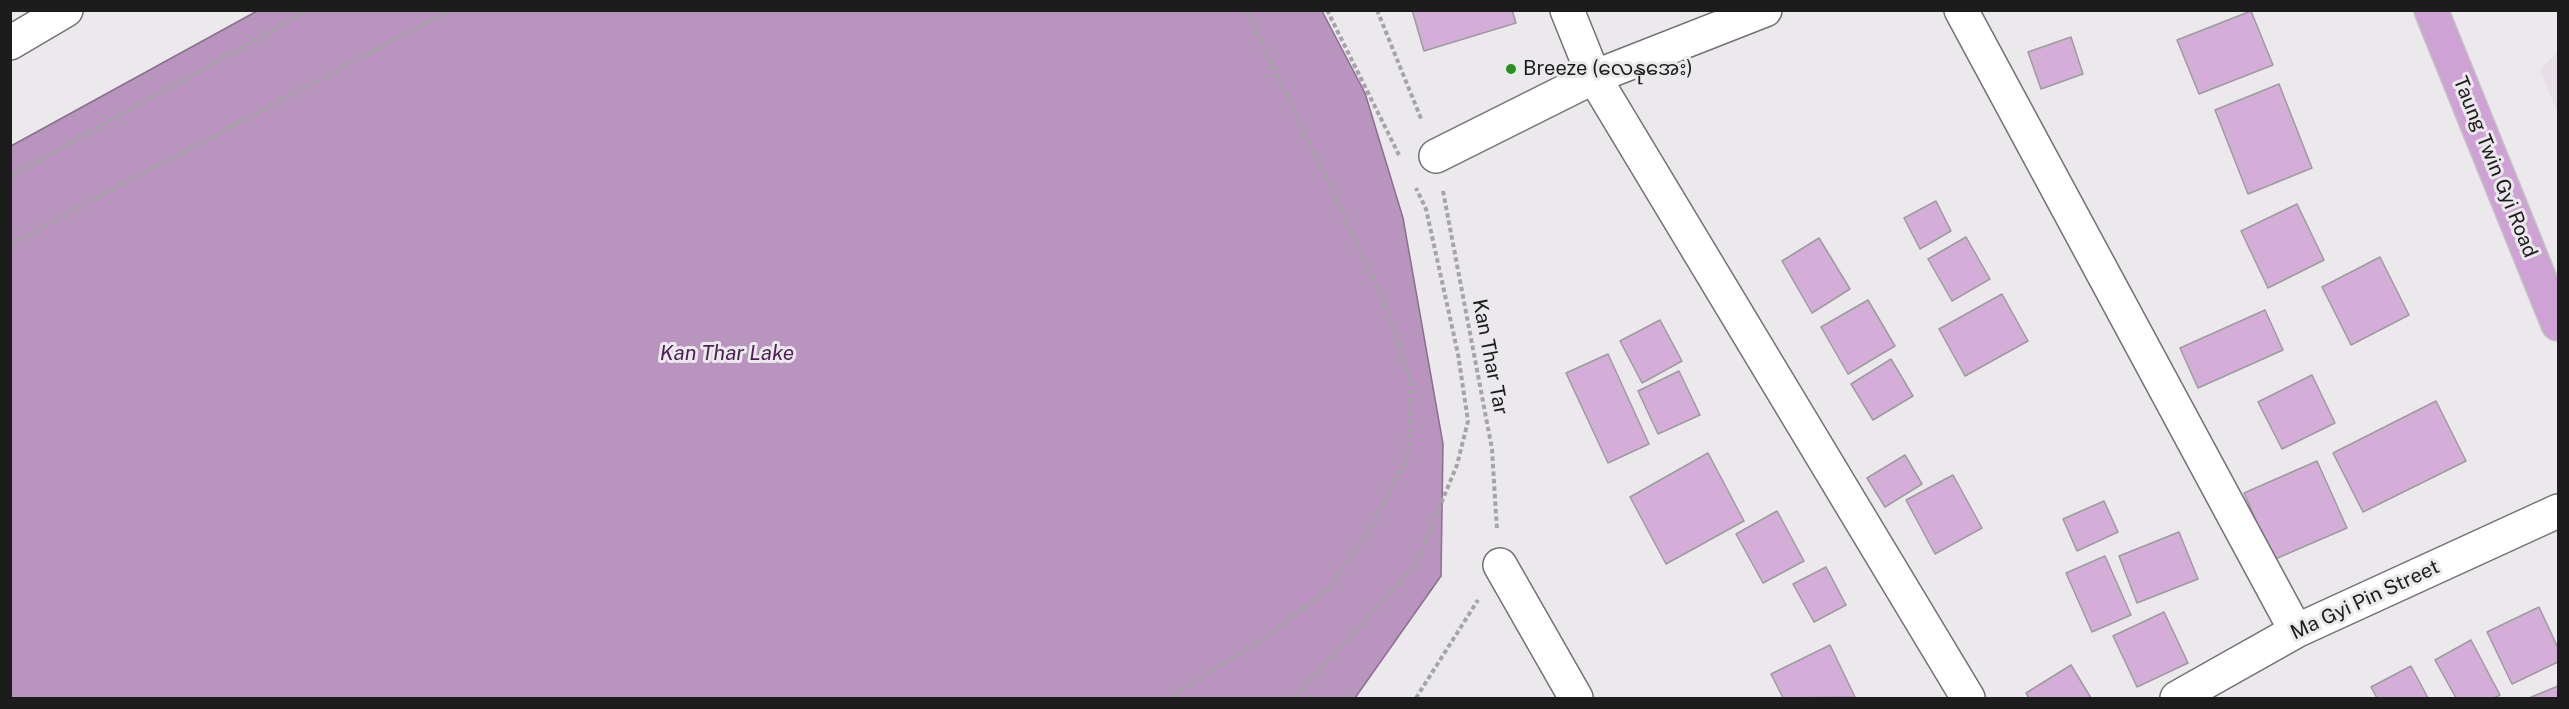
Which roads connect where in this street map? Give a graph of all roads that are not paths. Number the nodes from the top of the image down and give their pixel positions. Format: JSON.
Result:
{"nodes":[{"id":1,"x":66,"y":10,"type":"edge"},
{"id":2,"x":1567,"y":10,"type":"edge"},
{"id":3,"x":1765,"y":10,"type":"edge"},
{"id":4,"x":1961,"y":10,"type":"edge"},
{"id":5,"x":2431,"y":10,"type":"edge"},
{"id":6,"x":10,"y":43,"type":"edge"},
{"id":7,"x":1594,"y":77,"type":"junction"},
{"id":8,"x":1436,"y":156,"type":"road end"},
{"id":9,"x":2559,"y":324,"type":"edge"},
{"id":10,"x":2559,"y":511,"type":"edge"},
{"id":11,"x":1500,"y":565,"type":"road end"},
{"id":12,"x":2296,"y":631,"type":"junction"},
{"id":13,"x":1576,"y":699,"type":"edge"},
{"id":14,"x":1968,"y":699,"type":"edge"},
{"id":15,"x":2177,"y":699,"type":"edge"}],
"edges":[{"from":1,"to":6,"type":"street"},
{"from":2,"to":7,"type":"street"},
{"from":3,"to":7,"type":"street"},
{"from":4,"to":12,"type":"street"},
{"from":5,"to":9,"type":"highway","name":"Taung Twin Gyi Road"},
{"from":7,"to":8,"type":"street"},
{"from":7,"to":14,"type":"street"},
{"from":10,"to":12,"type":"street","name":"Ma Gyi Pin Street"},
{"from":11,"to":13,"type":"street"},
{"from":12,"to":15,"type":"street","name":"Ma Gyi Pin Street"}]}
